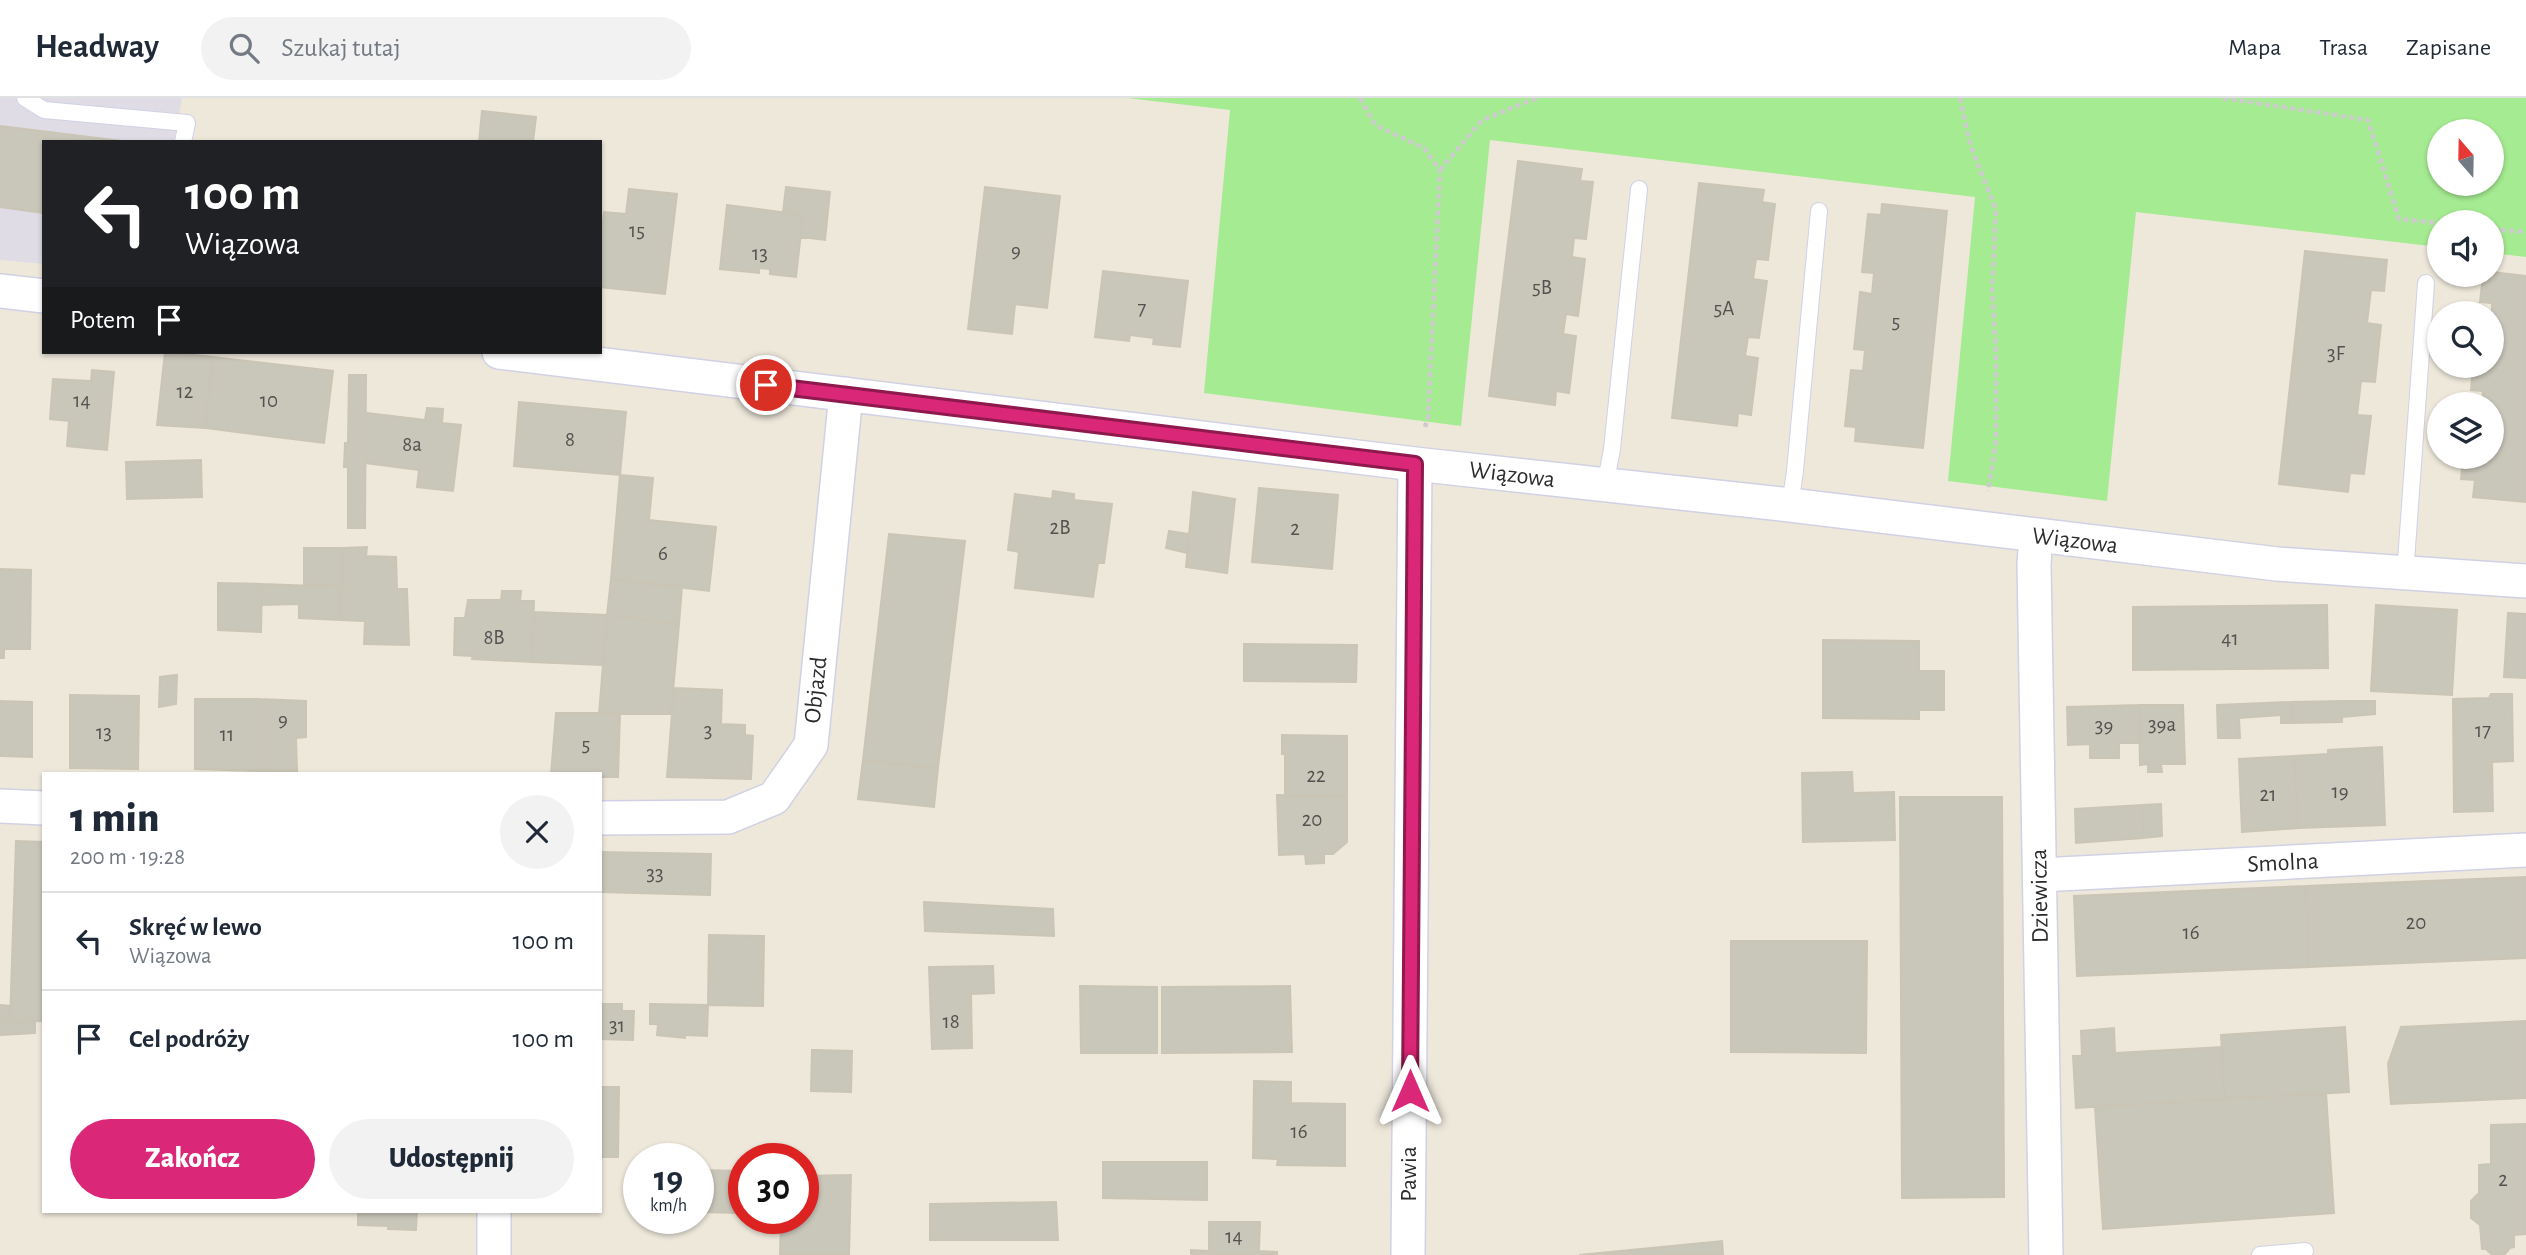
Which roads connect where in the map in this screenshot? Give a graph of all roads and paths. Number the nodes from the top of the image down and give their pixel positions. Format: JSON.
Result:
{"nodes":[{"id":1,"x":25,"y":98,"type":"edge"},
{"id":2,"x":1360,"y":98,"type":"edge"},
{"id":3,"x":1537,"y":98,"type":"edge"},
{"id":4,"x":1960,"y":98,"type":"edge"},
{"id":5,"x":2223,"y":98,"type":"edge"},
{"id":6,"x":183,"y":140,"type":"edge"},
{"id":7,"x":1440,"y":170,"type":"junction"},
{"id":8,"x":1639,"y":189,"type":"dead end"},
{"id":9,"x":1819,"y":211,"type":"dead end"},
{"id":10,"x":2427,"y":222,"type":"edge"},
{"id":11,"x":2504,"y":230,"type":"edge"},
{"id":12,"x":2526,"y":232,"type":"edge"},
{"id":13,"x":2426,"y":283,"type":"dead end"},
{"id":14,"x":0,"y":290,"type":"edge"},
{"id":15,"x":42,"y":296,"type":"edge"},
{"id":16,"x":516,"y":354,"type":"edge"},
{"id":17,"x":846,"y":394,"type":"junction"},
{"id":18,"x":1415,"y":464,"type":"junction"},
{"id":19,"x":1605,"y":486,"type":"junction"},
{"id":20,"x":1790,"y":505,"type":"junction"},
{"id":21,"x":1982,"y":529,"type":"junction"},
{"id":22,"x":2036,"y":537,"type":"junction"},
{"id":23,"x":2405,"y":575,"type":"junction"},
{"id":24,"x":2526,"y":581,"type":"edge"},
{"id":25,"x":0,"y":806,"type":"edge"},
{"id":26,"x":42,"y":808,"type":"edge"},
{"id":27,"x":602,"y":818,"type":"edge"},
{"id":28,"x":2526,"y":849,"type":"edge"},
{"id":29,"x":2040,"y":876,"type":"junction"},
{"id":30,"x":494,"y":1213,"type":"edge"},
{"id":31,"x":2305,"y":1251,"type":"dead end"},
{"id":32,"x":494,"y":1255,"type":"edge"},
{"id":33,"x":1408,"y":1255,"type":"edge"},
{"id":34,"x":2046,"y":1255,"type":"edge"},
{"id":35,"x":2260,"y":1255,"type":"edge"}],
"edges":[{"from":1,"to":6,"type":"lane"},
{"from":2,"to":7,"type":"path"},
{"from":3,"to":7,"type":"path"},
{"from":4,"to":21,"type":"path"},
{"from":5,"to":10,"type":"path"},
{"from":7,"to":18,"type":"path"},
{"from":8,"to":19,"type":"lane"},
{"from":9,"to":20,"type":"lane"},
{"from":11,"to":12,"type":"path"},
{"from":13,"to":23,"type":"lane"},
{"from":14,"to":15,"type":"street"},
{"from":16,"to":17,"type":"street","name":"Wiązowa"},
{"from":17,"to":18,"type":"street","name":"Wiązowa"},
{"from":17,"to":27,"type":"street","name":"Objazd"},
{"from":18,"to":19,"type":"street","name":"Wiązowa"},
{"from":18,"to":33,"type":"street","name":"Pawia"},
{"from":19,"to":20,"type":"street","name":"Wiązowa"},
{"from":20,"to":21,"type":"street","name":"Wiązowa"},
{"from":21,"to":22,"type":"street","name":"Wiązowa"},
{"from":22,"to":23,"type":"street","name":"Wiązowa"},
{"from":22,"to":29,"type":"street","name":"Dziewicza"},
{"from":23,"to":24,"type":"street","name":"Wiązowa"},
{"from":25,"to":26,"type":"street"},
{"from":28,"to":29,"type":"street","name":"Smolna"},
{"from":29,"to":34,"type":"street","name":"Dziewicza"},
{"from":30,"to":32,"type":"street"},
{"from":31,"to":35,"type":"lane"}]}
